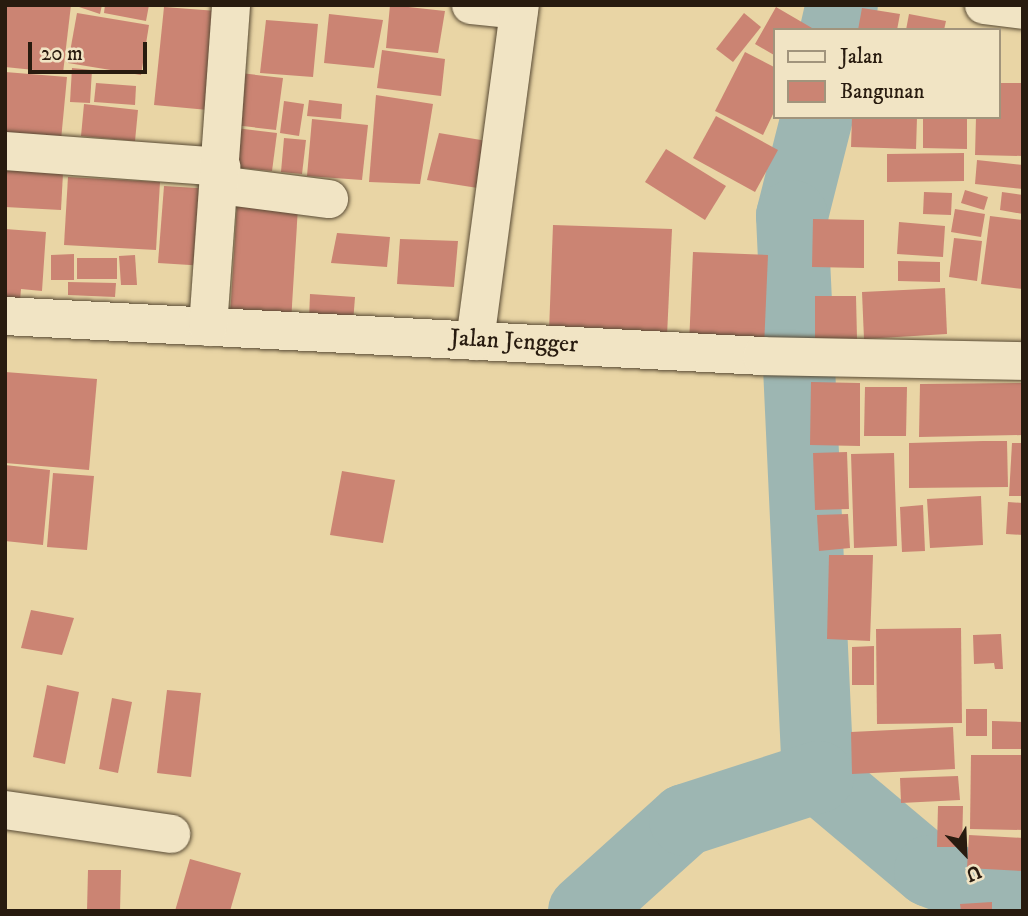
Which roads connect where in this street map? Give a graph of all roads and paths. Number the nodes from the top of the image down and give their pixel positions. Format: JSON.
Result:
{"nodes":[{"id":1,"x":231,"y":5,"type":"edge"},
{"id":2,"x":471,"y":5,"type":"edge"},
{"id":3,"x":984,"y":5,"type":"edge"},
{"id":4,"x":519,"y":8,"type":"edge"},
{"id":5,"x":1023,"y":10,"type":"edge"},
{"id":6,"x":5,"y":151,"type":"edge"},
{"id":7,"x":220,"y":176,"type":"junction"},
{"id":8,"x":329,"y":199,"type":"dead end"},
{"id":9,"x":5,"y":316,"type":"edge"},
{"id":10,"x":208,"y":327,"type":"junction"},
{"id":11,"x":475,"y":341,"type":"junction"},
{"id":12,"x":1023,"y":361,"type":"edge"},
{"id":13,"x":5,"y":810,"type":"edge"},
{"id":14,"x":170,"y":834,"type":"dead end"}],
"edges":[{"from":1,"to":7,"type":"street"},
{"from":2,"to":4,"type":"street"},
{"from":3,"to":5,"type":"street"},
{"from":4,"to":11,"type":"street"},
{"from":6,"to":7,"type":"street"},
{"from":7,"to":8,"type":"street"},
{"from":7,"to":10,"type":"street"},
{"from":9,"to":10,"type":"street","name":"Jalan Jengger"},
{"from":10,"to":11,"type":"street","name":"Jalan Jengger"},
{"from":11,"to":12,"type":"street","name":"Jalan Jengger"},
{"from":13,"to":14,"type":"street"}]}
